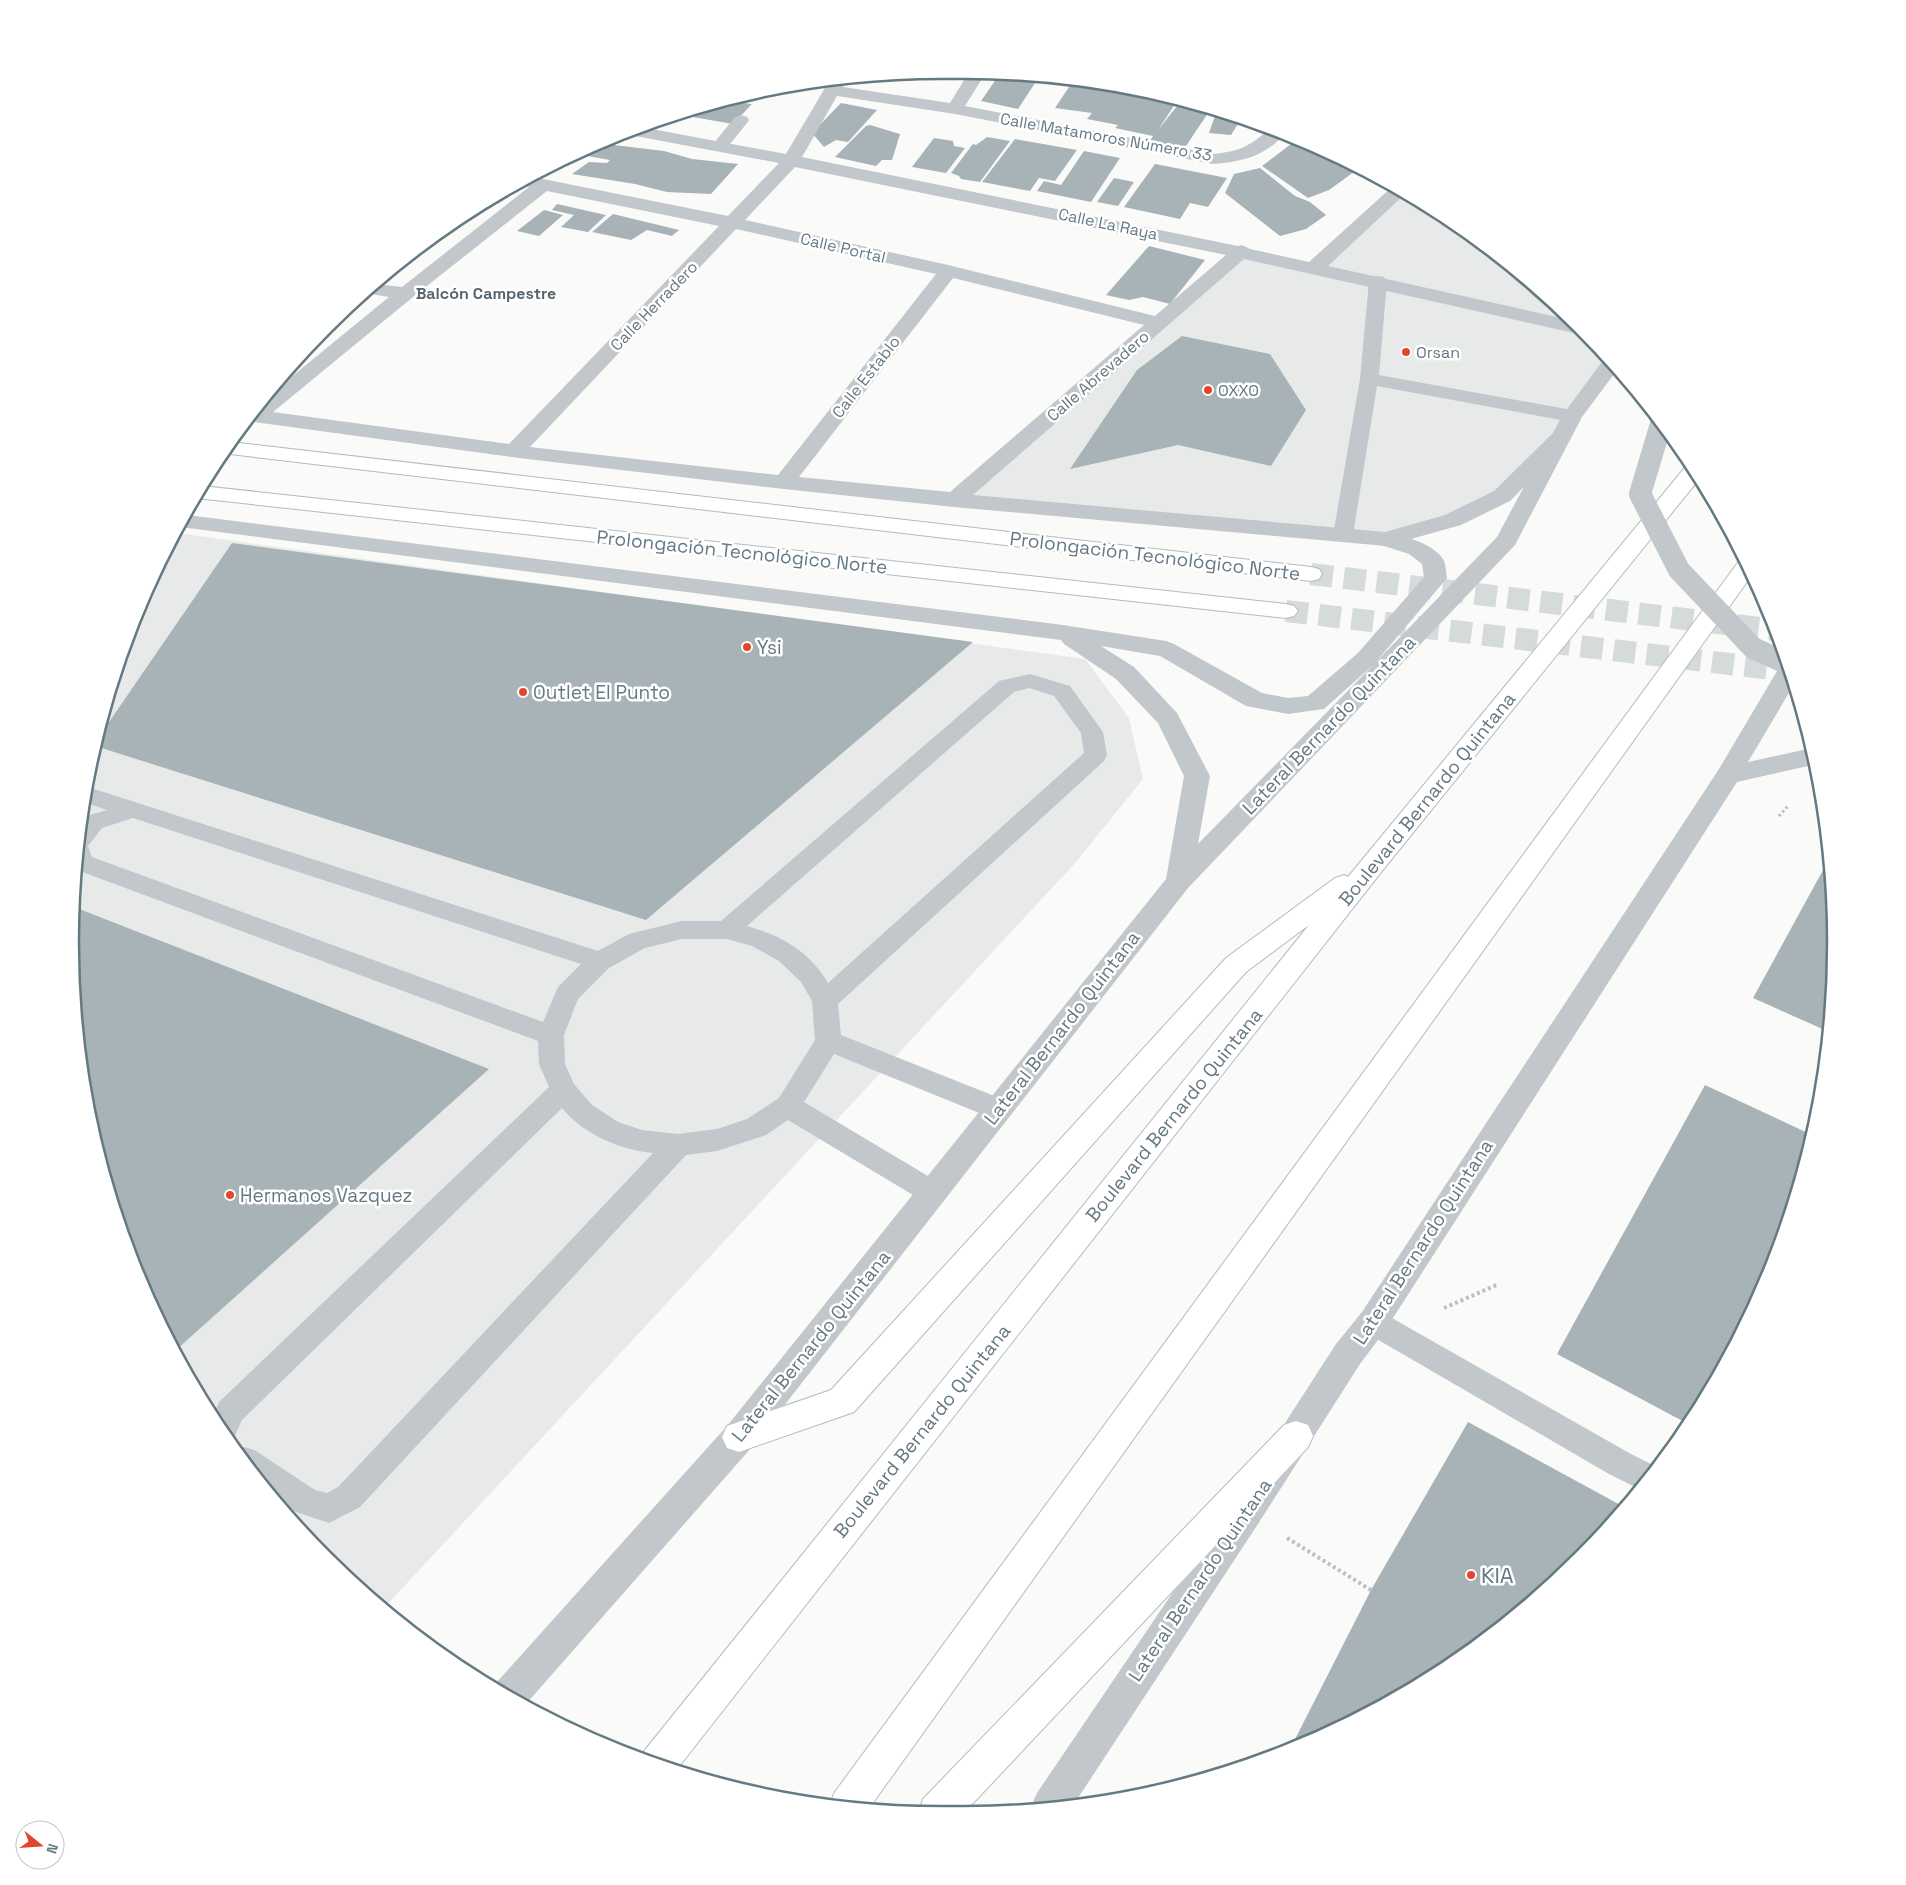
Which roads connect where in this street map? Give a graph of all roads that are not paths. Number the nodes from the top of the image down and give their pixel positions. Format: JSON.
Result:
{"nodes":[{"id":1,"x":973,"y":79,"type":"edge"},
{"id":2,"x":834,"y":85,"type":"edge"},
{"id":3,"x":836,"y":85,"type":"edge"},
{"id":4,"x":955,"y":109,"type":"junction"},
{"id":5,"x":741,"y":120,"type":"dead end"},
{"id":6,"x":644,"y":133,"type":"edge"},
{"id":7,"x":1272,"y":136,"type":"edge"},
{"id":8,"x":720,"y":146,"type":"junction"},
{"id":9,"x":792,"y":160,"type":"junction"},
{"id":10,"x":535,"y":182,"type":"edge"},
{"id":11,"x":1394,"y":194,"type":"edge"},
{"id":12,"x":733,"y":223,"type":"junction"},
{"id":13,"x":1242,"y":251,"type":"junction"},
{"id":14,"x":1315,"y":267,"type":"junction"},
{"id":15,"x":948,"y":271,"type":"junction"},
{"id":16,"x":1378,"y":281,"type":"junction"},
{"id":17,"x":377,"y":290,"type":"edge"},
{"id":18,"x":406,"y":293,"type":"junction"},
{"id":19,"x":1158,"y":323,"type":"junction"},
{"id":20,"x":1567,"y":325,"type":"edge"},
{"id":21,"x":1608,"y":367,"type":"edge"},
{"id":22,"x":1369,"y":379,"type":"junction"},
{"id":23,"x":265,"y":407,"type":"edge"},
{"id":24,"x":257,"y":416,"type":"edge"},
{"id":25,"x":1572,"y":416,"type":"junction"},
{"id":26,"x":1659,"y":431,"type":"edge"},
{"id":27,"x":1560,"y":439,"type":"junction"},
{"id":28,"x":234,"y":449,"type":"edge"},
{"id":29,"x":514,"y":451,"type":"junction"},
{"id":30,"x":1690,"y":476,"type":"edge"},
{"id":31,"x":784,"y":482,"type":"junction"},
{"id":32,"x":205,"y":493,"type":"edge"},
{"id":33,"x":954,"y":500,"type":"junction"},
{"id":34,"x":188,"y":522,"type":"edge"},
{"id":35,"x":1343,"y":535,"type":"junction"},
{"id":36,"x":1386,"y":539,"type":"junction"},
{"id":37,"x":1743,"y":571,"type":"edge"},
{"id":38,"x":1311,"y":574,"type":"tunnel mouth"},
{"id":39,"x":1286,"y":611,"type":"tunnel mouth"},
{"id":40,"x":1063,"y":632,"type":"junction"},
{"id":41,"x":1779,"y":660,"type":"edge"},
{"id":42,"x":1785,"y":678,"type":"edge"},
{"id":43,"x":1807,"y":758,"type":"edge"},
{"id":44,"x":1728,"y":775,"type":"junction"},
{"id":45,"x":91,"y":796,"type":"edge"},
{"id":46,"x":133,"y":810,"type":"junction"},
{"id":47,"x":85,"y":840,"type":"edge"},
{"id":48,"x":84,"y":855,"type":"edge"},
{"id":49,"x":1373,"y":864,"type":"junction"},
{"id":50,"x":1179,"y":881,"type":"junction"},
{"id":51,"x":726,"y":930,"type":"junction"},
{"id":52,"x":600,"y":961,"type":"junction"},
{"id":53,"x":825,"y":1001,"type":"junction"},
{"id":54,"x":550,"y":1035,"type":"junction"},
{"id":55,"x":828,"y":1041,"type":"junction"},
{"id":56,"x":563,"y":1090,"type":"junction"},
{"id":57,"x":788,"y":1106,"type":"junction"},
{"id":58,"x":998,"y":1108,"type":"junction"},
{"id":59,"x":678,"y":1145,"type":"junction"},
{"id":60,"x":933,"y":1193,"type":"junction"},
{"id":61,"x":1373,"y":1322,"type":"junction"},
{"id":62,"x":226,"y":1424,"type":"edge"},
{"id":63,"x":1296,"y":1436,"type":"junction"},
{"id":64,"x":739,"y":1437,"type":"junction"},
{"id":65,"x":259,"y":1470,"type":"edge"},
{"id":66,"x":1643,"y":1475,"type":"edge"},
{"id":67,"x":513,"y":1692,"type":"edge"},
{"id":68,"x":662,"y":1759,"type":"edge"},
{"id":69,"x":851,"y":1801,"type":"edge"},
{"id":70,"x":1053,"y":1801,"type":"edge"},
{"id":71,"x":944,"y":1806,"type":"edge"}],
"edges":[{"from":1,"to":4,"type":"street"},
{"from":2,"to":9,"type":"street","name":"Calle Herradero"},
{"from":3,"to":4,"type":"street","name":"Calle Matamoros Número 33"},
{"from":4,"to":7,"type":"street","name":"Calle Matamoros Número 33"},
{"from":5,"to":8,"type":"lane"},
{"from":6,"to":8,"type":"street","name":"Calle La Raya"},
{"from":8,"to":9,"type":"street","name":"Calle La Raya"},
{"from":9,"to":12,"type":"street","name":"Calle Herradero"},
{"from":9,"to":13,"type":"street","name":"Calle La Raya"},
{"from":10,"to":12,"type":"street","name":"Calle Portal"},
{"from":10,"to":18,"type":"street"},
{"from":11,"to":14,"type":"street"},
{"from":12,"to":15,"type":"street","name":"Calle Portal"},
{"from":12,"to":29,"type":"street","name":"Calle Herradero"},
{"from":13,"to":14,"type":"street","name":"Calle La Raya"},
{"from":13,"to":19,"type":"street","name":"Calle Abrevadero"},
{"from":14,"to":16,"type":"street","name":"Calle La Raya"},
{"from":15,"to":19,"type":"street","name":"Calle Portal"},
{"from":15,"to":31,"type":"street","name":"Calle Establo"},
{"from":16,"to":20,"type":"street","name":"Calle La Raya"},
{"from":16,"to":22,"type":"lane"},
{"from":17,"to":18,"type":"street"},
{"from":18,"to":23,"type":"street"},
{"from":19,"to":33,"type":"street","name":"Calle Abrevadero"},
{"from":21,"to":25,"type":"street","name":"Lateral Bernardo Quintana"},
{"from":22,"to":25,"type":"lane"},
{"from":22,"to":35,"type":"lane"},
{"from":24,"to":29,"type":"street"},
{"from":25,"to":27,"type":"street","name":"Lateral Bernardo Quintana"},
{"from":26,"to":41,"type":"street","bridge":true},
{"from":27,"to":36,"type":"street"},
{"from":27,"to":50,"type":"street","name":"Lateral Bernardo Quintana"},
{"from":28,"to":38,"type":"main road","name":"Prolongación Tecnológico Norte"},
{"from":29,"to":31,"type":"street"},
{"from":30,"to":49,"type":"main road","name":"Boulevard Bernardo Quintana"},
{"from":31,"to":33,"type":"street"},
{"from":32,"to":39,"type":"main road","name":"Prolongación Tecnológico Norte"},
{"from":33,"to":35,"type":"street"},
{"from":34,"to":40,"type":"street"},
{"from":35,"to":36,"type":"street"},
{"from":36,"to":40,"type":"street"},
{"from":37,"to":69,"type":"main road"},
{"from":40,"to":50,"type":"street"},
{"from":42,"to":44,"type":"street","name":"Lateral Bernardo Quintana"},
{"from":43,"to":44,"type":"street"},
{"from":44,"to":61,"type":"street","name":"Lateral Bernardo Quintana"},
{"from":45,"to":46,"type":"lane"},
{"from":46,"to":47,"type":"lane"},
{"from":46,"to":52,"type":"lane"},
{"from":48,"to":54,"type":"lane"},
{"from":49,"to":64,"type":"main road"},
{"from":49,"to":68,"type":"main road","name":"Boulevard Bernardo Quintana"},
{"from":50,"to":58,"type":"street","name":"Lateral Bernardo Quintana"},
{"from":51,"to":52,"type":"lane"},
{"from":51,"to":53,"type":"lane"},
{"from":51,"to":53,"type":"lane"},
{"from":52,"to":54,"type":"lane"},
{"from":53,"to":55,"type":"lane"},
{"from":54,"to":56,"type":"lane"},
{"from":55,"to":57,"type":"lane"},
{"from":55,"to":58,"type":"lane"},
{"from":56,"to":59,"type":"lane"},
{"from":56,"to":62,"type":"lane"},
{"from":57,"to":59,"type":"lane"},
{"from":57,"to":60,"type":"lane"},
{"from":58,"to":60,"type":"street","name":"Lateral Bernardo Quintana"},
{"from":59,"to":65,"type":"lane"},
{"from":60,"to":64,"type":"street","name":"Lateral Bernardo Quintana"},
{"from":61,"to":63,"type":"street","name":"Lateral Bernardo Quintana"},
{"from":61,"to":66,"type":"lane"},
{"from":63,"to":70,"type":"street","name":"Lateral Bernardo Quintana"},
{"from":63,"to":71,"type":"main road"},
{"from":64,"to":67,"type":"street","name":"Lateral Bernardo Quintana"}]}
